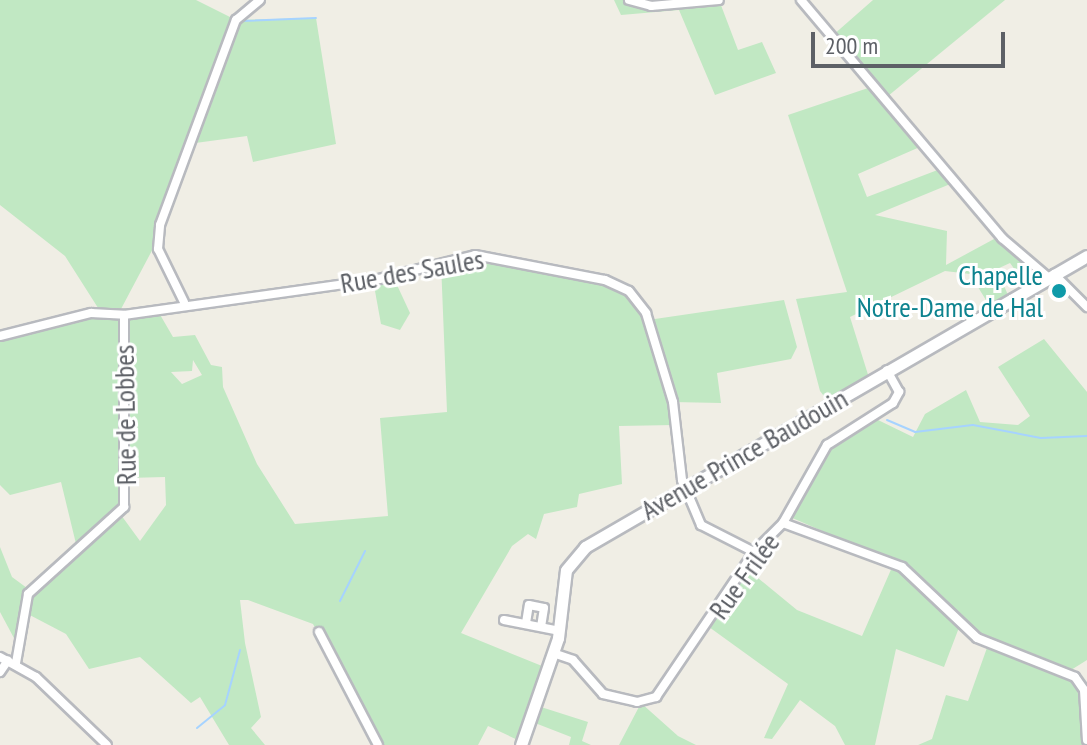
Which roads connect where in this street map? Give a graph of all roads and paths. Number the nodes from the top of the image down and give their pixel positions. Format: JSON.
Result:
{"nodes":[{"id":1,"x":260,"y":0,"type":"edge"},
{"id":2,"x":629,"y":0,"type":"edge"},
{"id":3,"x":719,"y":0,"type":"edge"},
{"id":4,"x":801,"y":0,"type":"edge"},
{"id":5,"x":1087,"y":256,"type":"edge"},
{"id":6,"x":1052,"y":276,"type":"junction"},
{"id":7,"x":184,"y":302,"type":"junction"},
{"id":8,"x":1087,"y":307,"type":"edge"},
{"id":9,"x":124,"y":315,"type":"junction"},
{"id":10,"x":0,"y":336,"type":"edge"},
{"id":11,"x":887,"y":370,"type":"junction"},
{"id":12,"x":685,"y":488,"type":"junction"},
{"id":13,"x":783,"y":523,"type":"junction"},
{"id":14,"x":754,"y":552,"type":"junction"},
{"id":15,"x":504,"y":620,"type":"dead end"},
{"id":16,"x":526,"y":623,"type":"junction"},
{"id":17,"x":541,"y":626,"type":"junction"},
{"id":18,"x":560,"y":631,"type":"junction"},
{"id":19,"x":319,"y":632,"type":"dead end"},
{"id":20,"x":553,"y":653,"type":"junction"},
{"id":21,"x":8,"y":660,"type":"edge"},
{"id":22,"x":0,"y":672,"type":"edge"},
{"id":23,"x":1087,"y":740,"type":"edge"},
{"id":24,"x":107,"y":745,"type":"edge"},
{"id":25,"x":378,"y":745,"type":"edge"},
{"id":26,"x":521,"y":745,"type":"edge"}],
"edges":[{"from":1,"to":7,"type":"street"},
{"from":2,"to":3,"type":"street"},
{"from":4,"to":6,"type":"street"},
{"from":5,"to":6,"type":"street","name":"Avenue Prince Baudouin"},
{"from":6,"to":8,"type":"street"},
{"from":6,"to":11,"type":"street","name":"Avenue Prince Baudouin"},
{"from":7,"to":9,"type":"street","name":"Rue des Saules"},
{"from":7,"to":12,"type":"street","name":"Rue des Saules"},
{"from":9,"to":10,"type":"street","name":"Rue des Saules"},
{"from":9,"to":21,"type":"street","name":"Rue de Lobbes"},
{"from":11,"to":12,"type":"street","name":"Avenue Prince Baudouin"},
{"from":11,"to":13,"type":"street","name":"Rue Frilée"},
{"from":12,"to":14,"type":"street","name":"Rue des Saules"},
{"from":12,"to":18,"type":"street","name":"Avenue Prince Baudouin"},
{"from":13,"to":14,"type":"street","name":"Rue Frilée"},
{"from":13,"to":23,"type":"street"},
{"from":14,"to":20,"type":"street","name":"Rue Frilée"},
{"from":15,"to":16,"type":"street"},
{"from":16,"to":17,"type":"street"},
{"from":16,"to":17,"type":"street"},
{"from":17,"to":18,"type":"street"},
{"from":18,"to":20,"type":"street","name":"Avenue Prince Baudouin"},
{"from":19,"to":25,"type":"street"},
{"from":20,"to":26,"type":"street","name":"Avenue Prince Baudouin"},
{"from":21,"to":22,"type":"street","name":"Rue de Lobbes"},
{"from":21,"to":24,"type":"street"}]}
